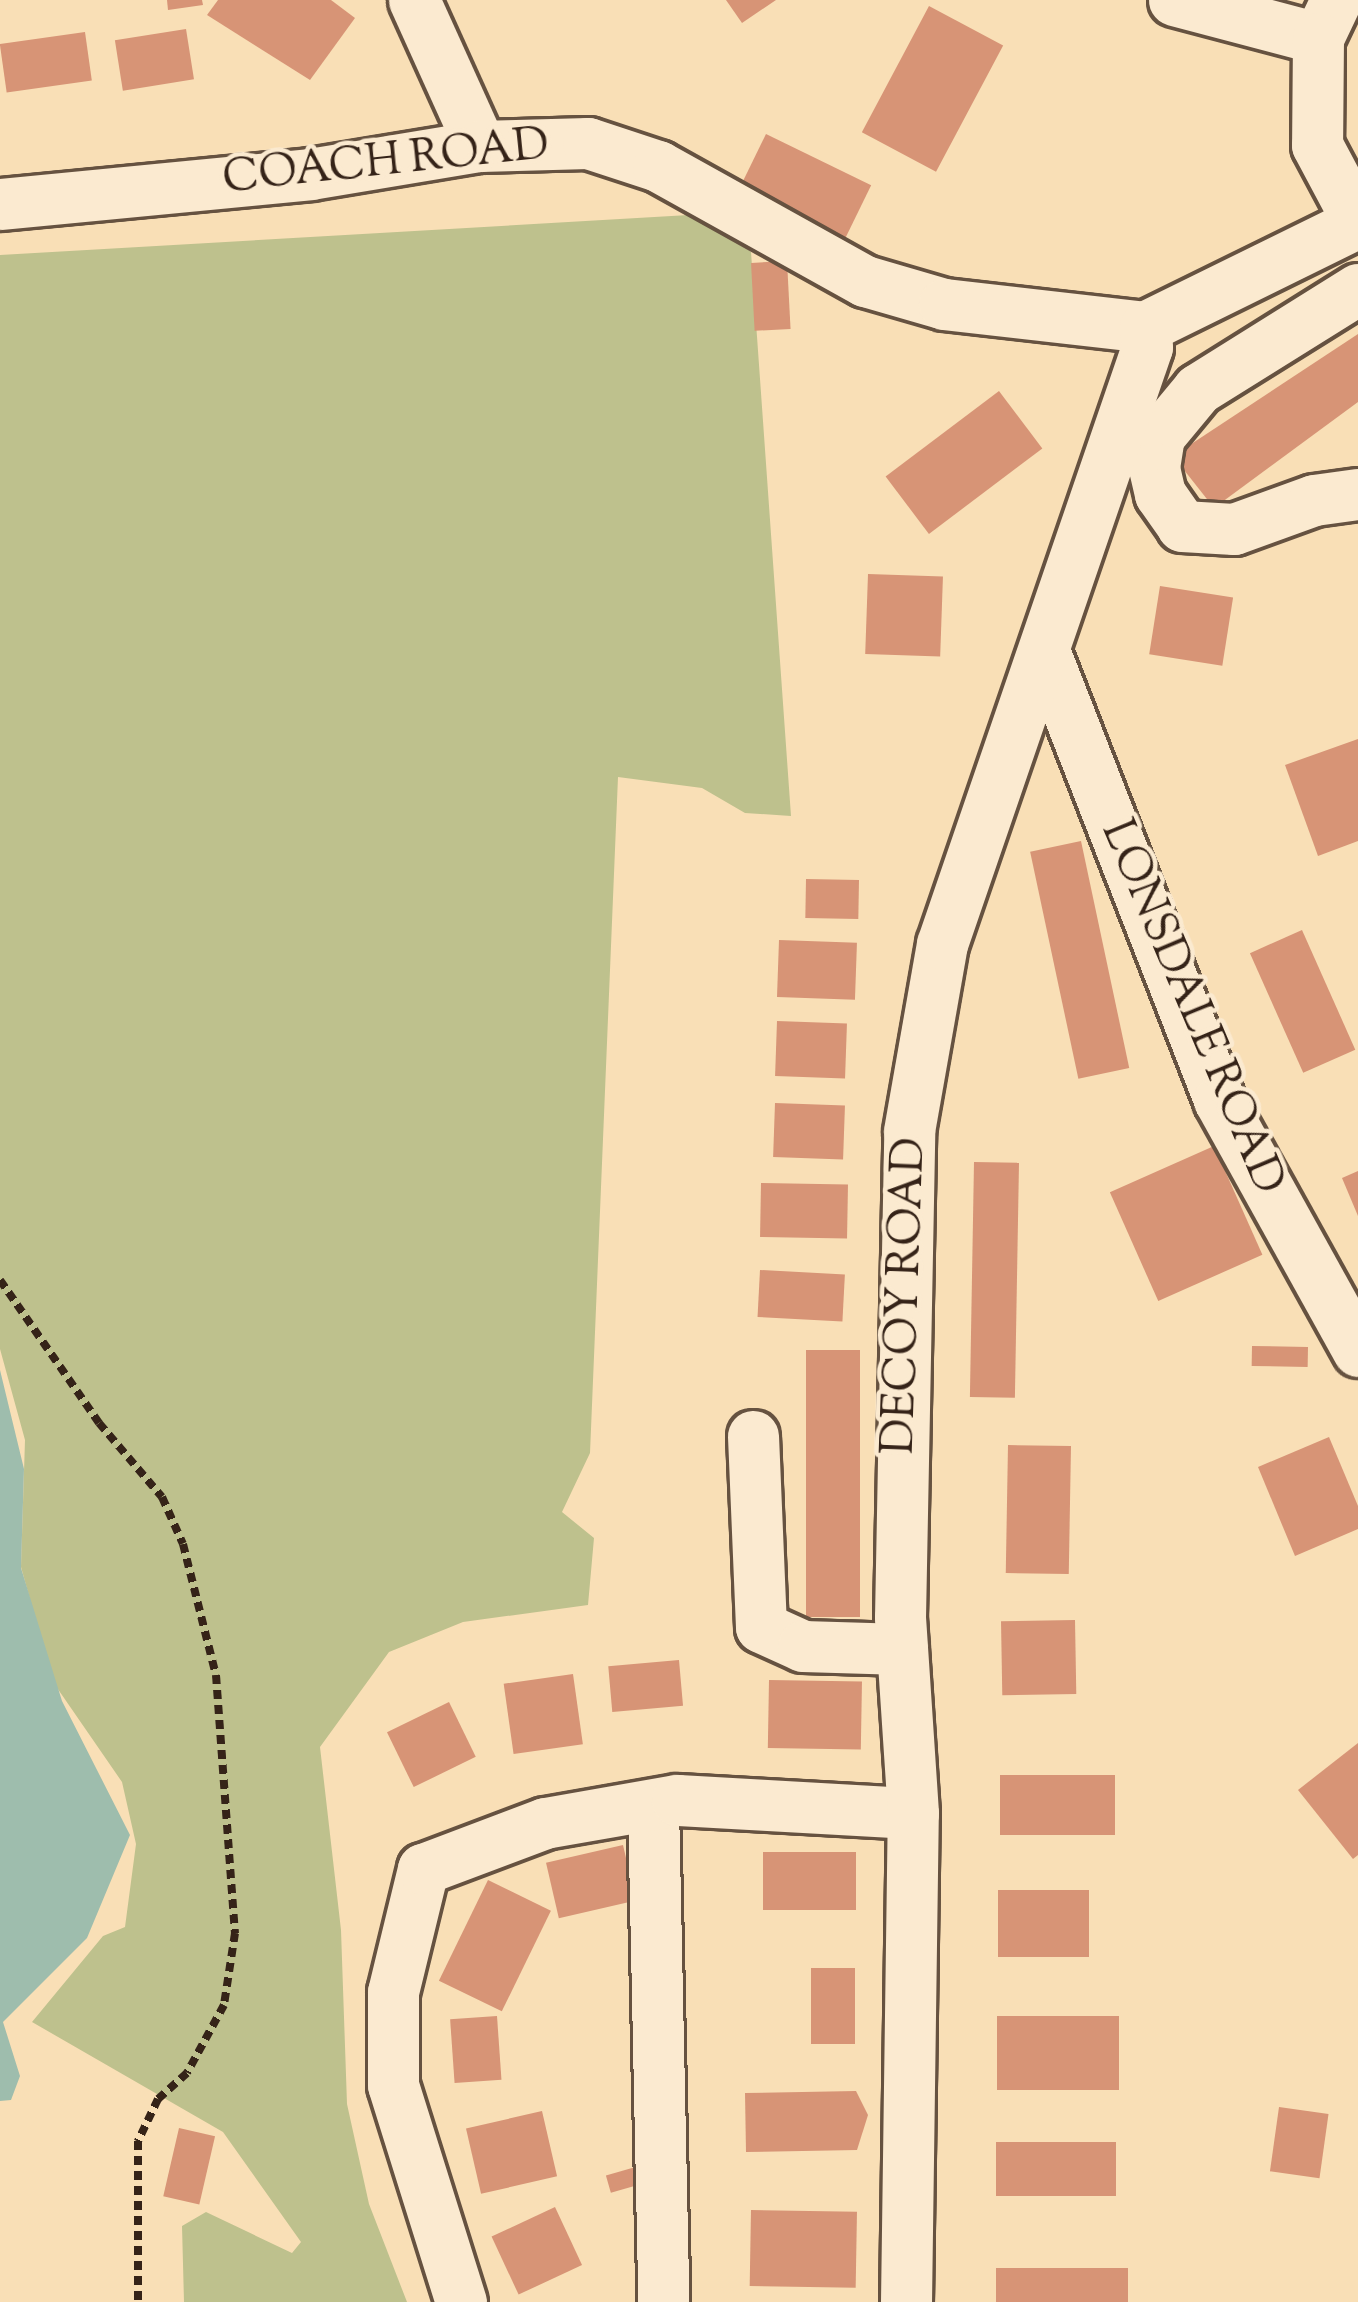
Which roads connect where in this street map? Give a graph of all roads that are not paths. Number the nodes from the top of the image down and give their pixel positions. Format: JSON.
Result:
{"nodes":[{"id":1,"x":414,"y":0,"type":"edge"},
{"id":2,"x":1174,"y":0,"type":"edge"},
{"id":3,"x":1327,"y":19,"type":"edge"},
{"id":4,"x":480,"y":146,"type":"junction"},
{"id":5,"x":0,"y":204,"type":"edge"},
{"id":6,"x":1358,"y":222,"type":"edge"},
{"id":7,"x":1358,"y":289,"type":"edge"},
{"id":8,"x":1145,"y":327,"type":"junction"},
{"id":9,"x":1358,"y":494,"type":"edge"},
{"id":10,"x":1045,"y":653,"type":"junction"},
{"id":11,"x":1358,"y":1351,"type":"edge"},
{"id":12,"x":752,"y":1436,"type":"dead end"},
{"id":13,"x":902,"y":1649,"type":"junction"},
{"id":14,"x":653,"y":1805,"type":"junction"},
{"id":15,"x":913,"y":1813,"type":"junction"},
{"id":16,"x":461,"y":2302,"type":"edge"},
{"id":17,"x":663,"y":2302,"type":"edge"},
{"id":18,"x":906,"y":2302,"type":"edge"}],
"edges":[{"from":1,"to":4,"type":"street"},
{"from":2,"to":3,"type":"street"},
{"from":3,"to":6,"type":"street"},
{"from":4,"to":5,"type":"street","name":"COACH ROAD"},
{"from":4,"to":8,"type":"street","name":"COACH ROAD"},
{"from":6,"to":8,"type":"street"},
{"from":7,"to":9,"type":"street"},
{"from":8,"to":10,"type":"street","name":"DECOY ROAD"},
{"from":10,"to":11,"type":"street","name":"LONSDALE ROAD"},
{"from":10,"to":13,"type":"street","name":"DECOY ROAD"},
{"from":12,"to":13,"type":"street"},
{"from":13,"to":15,"type":"street","name":"DECOY ROAD"},
{"from":14,"to":15,"type":"street"},
{"from":14,"to":16,"type":"street"},
{"from":14,"to":17,"type":"street"},
{"from":15,"to":18,"type":"street","name":"DECOY ROAD"}]}
